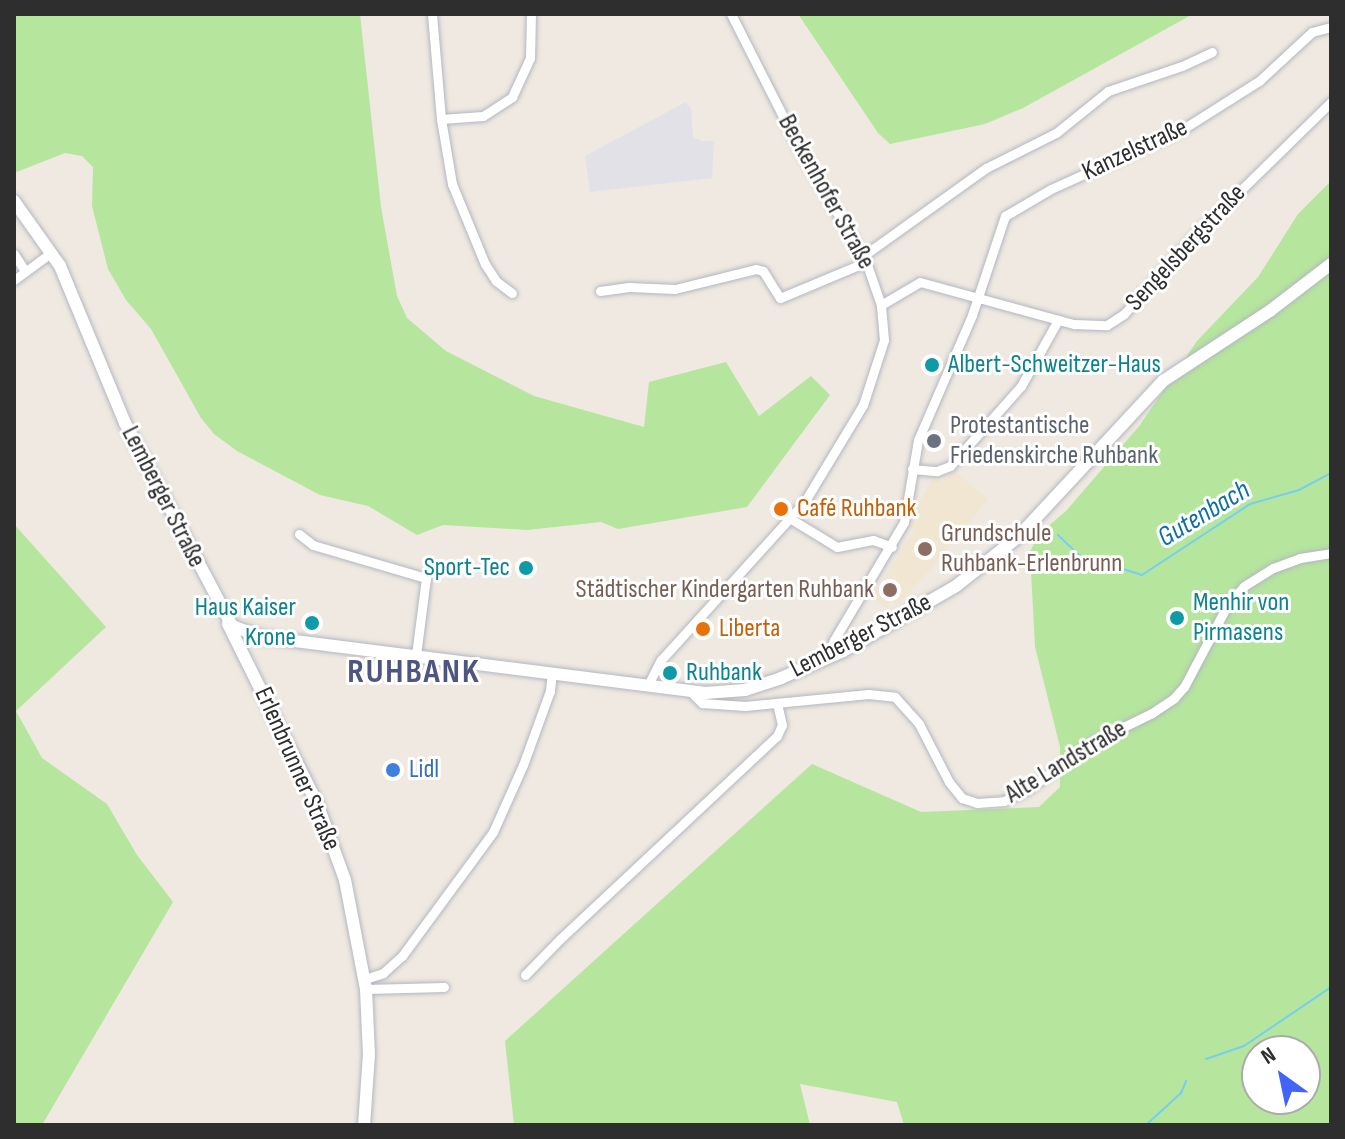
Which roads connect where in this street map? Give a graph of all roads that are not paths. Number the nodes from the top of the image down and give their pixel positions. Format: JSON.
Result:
{"nodes":[{"id":1,"x":432,"y":14,"type":"edge"},
{"id":2,"x":531,"y":14,"type":"edge"},
{"id":3,"x":731,"y":14,"type":"edge"},
{"id":4,"x":1331,"y":27,"type":"edge"},
{"id":5,"x":1212,"y":52,"type":"dead end"},
{"id":6,"x":1331,"y":102,"type":"edge"},
{"id":7,"x":441,"y":119,"type":"junction"},
{"id":8,"x":14,"y":201,"type":"edge"},
{"id":9,"x":52,"y":252,"type":"junction"},
{"id":10,"x":14,"y":254,"type":"edge"},
{"id":11,"x":865,"y":259,"type":"junction"},
{"id":12,"x":1331,"y":264,"type":"edge"},
{"id":13,"x":25,"y":271,"type":"junction"},
{"id":14,"x":14,"y":280,"type":"edge"},
{"id":15,"x":600,"y":291,"type":"dead end"},
{"id":16,"x":512,"y":293,"type":"dead end"},
{"id":17,"x":978,"y":299,"type":"junction"},
{"id":18,"x":881,"y":305,"type":"junction"},
{"id":19,"x":1058,"y":320,"type":"junction"},
{"id":20,"x":912,"y":469,"type":"junction"},
{"id":21,"x":791,"y":519,"type":"junction"},
{"id":22,"x":299,"y":534,"type":"dead end"},
{"id":23,"x":892,"y":547,"type":"junction"},
{"id":24,"x":1331,"y":553,"type":"edge"},
{"id":25,"x":226,"y":620,"type":"junction"},
{"id":26,"x":246,"y":634,"type":"junction"},
{"id":27,"x":242,"y":653,"type":"junction"},
{"id":28,"x":416,"y":655,"type":"junction"},
{"id":29,"x":828,"y":658,"type":"junction"},
{"id":30,"x":552,"y":673,"type":"junction"},
{"id":31,"x":648,"y":685,"type":"junction"},
{"id":32,"x":691,"y":692,"type":"junction"},
{"id":33,"x":777,"y":704,"type":"junction"},
{"id":34,"x":525,"y":975,"type":"dead end"},
{"id":35,"x":365,"y":984,"type":"junction"},
{"id":36,"x":444,"y":987,"type":"dead end"},
{"id":37,"x":364,"y":1125,"type":"edge"}],
"edges":[{"from":1,"to":7,"type":"street"},
{"from":2,"to":7,"type":"street"},
{"from":3,"to":11,"type":"street","name":"Beckenhofer Straße"},
{"from":4,"to":17,"type":"street","name":"Kanzelstraße"},
{"from":5,"to":11,"type":"street"},
{"from":6,"to":19,"type":"street","name":"Sengelsbergstraße"},
{"from":7,"to":16,"type":"street"},
{"from":8,"to":9,"type":"main road","name":"Lemberger Straße"},
{"from":9,"to":13,"type":"street"},
{"from":9,"to":25,"type":"main road","name":"Lemberger Straße"},
{"from":10,"to":13,"type":"street"},
{"from":11,"to":15,"type":"street"},
{"from":11,"to":18,"type":"street","name":"Beckenhofer Straße"},
{"from":12,"to":29,"type":"main road","name":"Lemberger Straße"},
{"from":13,"to":14,"type":"street"},
{"from":17,"to":18,"type":"street","name":"Sengelsbergstraße"},
{"from":17,"to":19,"type":"street","name":"Sengelsbergstraße"},
{"from":17,"to":20,"type":"street","name":"Kanzelstraße"},
{"from":18,"to":21,"type":"street","name":"Beckenhofer Straße"},
{"from":19,"to":20,"type":"street"},
{"from":20,"to":23,"type":"street","name":"Kanzelstraße"},
{"from":21,"to":23,"type":"street"},
{"from":21,"to":31,"type":"street","name":"Beckenhofer Straße"},
{"from":22,"to":28,"type":"street"},
{"from":23,"to":29,"type":"street","name":"Kanzelstraße"},
{"from":24,"to":33,"type":"street","name":"Alte Landstraße"},
{"from":25,"to":26,"type":"main road","name":"Lemberger Straße"},
{"from":25,"to":27,"type":"main road","name":"Erlenbrunner Straße"},
{"from":26,"to":27,"type":"main road"},
{"from":26,"to":28,"type":"main road","name":"Lemberger Straße"},
{"from":27,"to":35,"type":"main road","name":"Erlenbrunner Straße"},
{"from":28,"to":30,"type":"main road","name":"Lemberger Straße"},
{"from":29,"to":32,"type":"main road","name":"Lemberger Straße"},
{"from":30,"to":31,"type":"main road","name":"Lemberger Straße"},
{"from":30,"to":35,"type":"street"},
{"from":31,"to":32,"type":"main road","name":"Lemberger Straße"},
{"from":32,"to":33,"type":"street","name":"Alte Landstraße"},
{"from":33,"to":34,"type":"street"},
{"from":35,"to":36,"type":"street"},
{"from":35,"to":37,"type":"main road","name":"Erlenbrunner Straße"}]}
